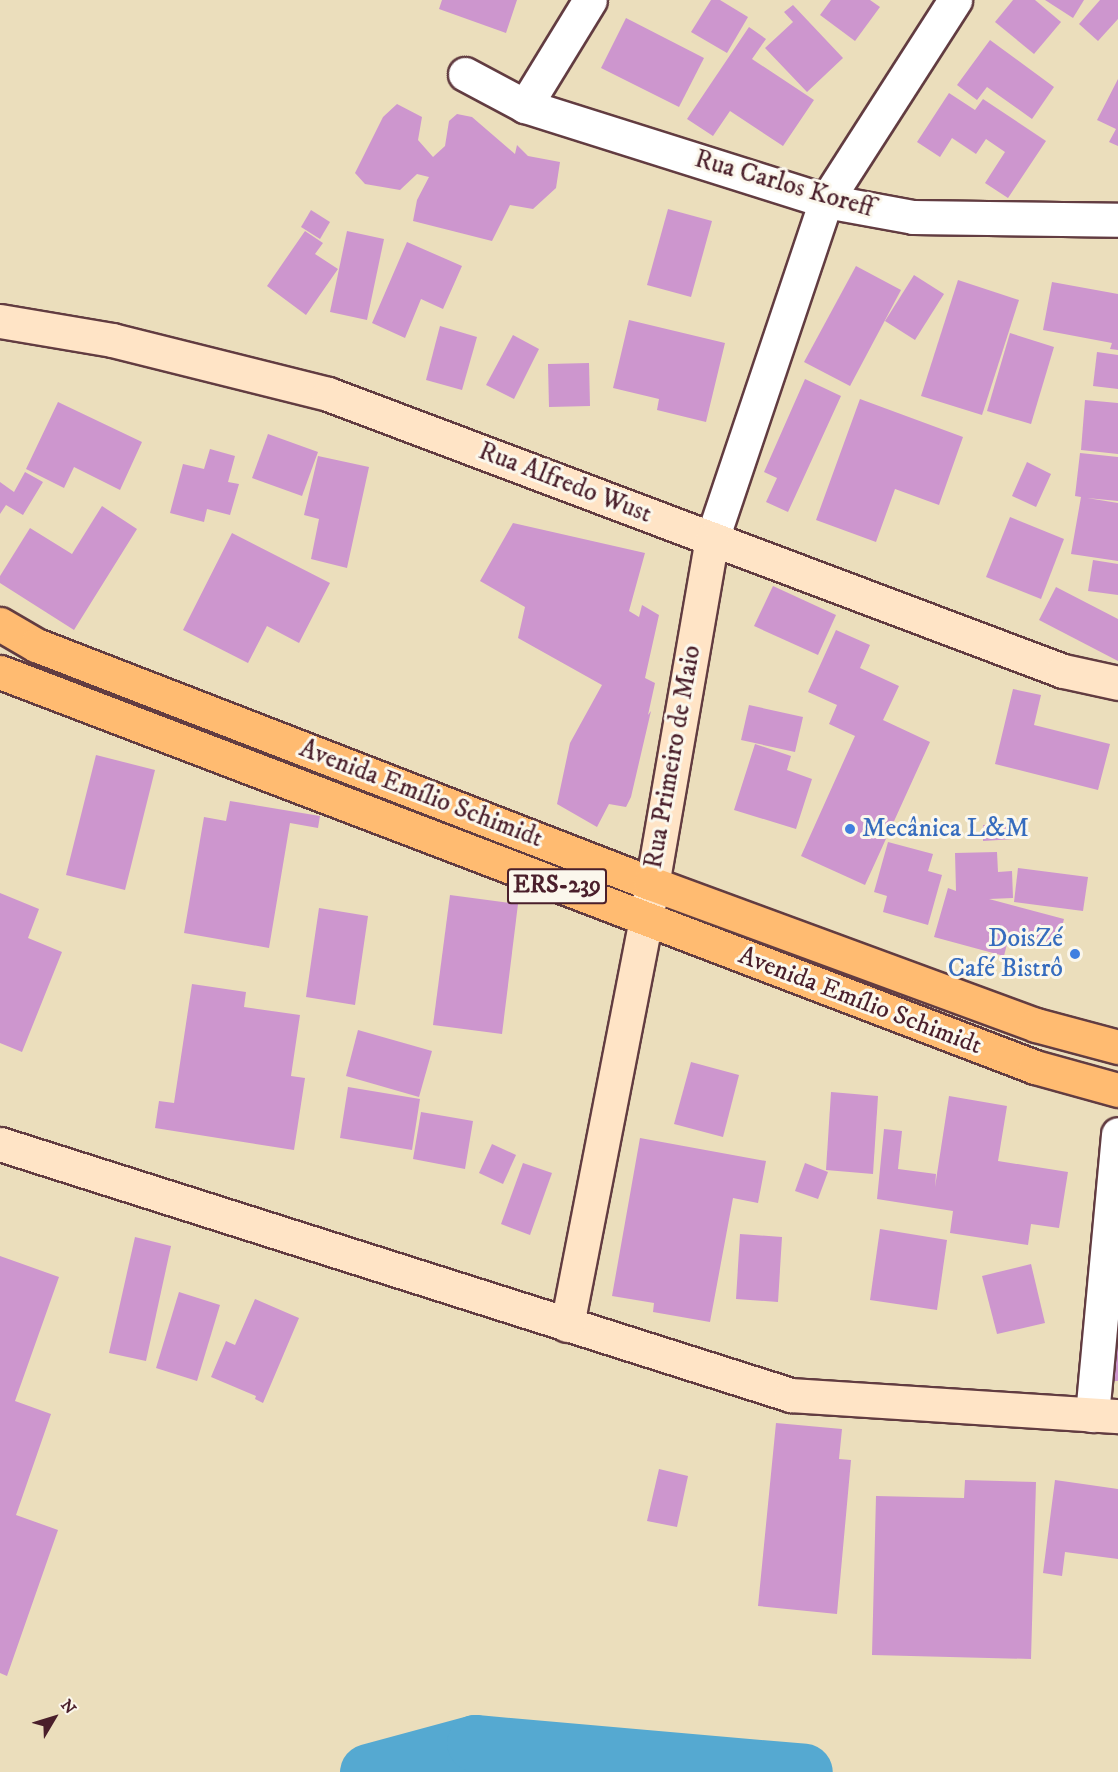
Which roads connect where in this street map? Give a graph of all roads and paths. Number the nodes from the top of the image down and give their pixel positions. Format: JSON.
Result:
{"nodes":[{"id":1,"x":590,"y":0,"type":"edge"},
{"id":2,"x":955,"y":0,"type":"edge"},
{"id":3,"x":465,"y":74,"type":"dead end"},
{"id":4,"x":525,"y":106,"type":"junction"},
{"id":5,"x":826,"y":201,"type":"junction"},
{"id":6,"x":1118,"y":220,"type":"edge"},
{"id":7,"x":0,"y":321,"type":"edge"},
{"id":8,"x":712,"y":538,"type":"junction"},
{"id":9,"x":0,"y":624,"type":"edge"},
{"id":10,"x":0,"y":632,"type":"edge"},
{"id":11,"x":36,"y":645,"type":"junction"},
{"id":12,"x":0,"y":672,"type":"edge"},
{"id":13,"x":1118,"y":683,"type":"edge"},
{"id":14,"x":650,"y":882,"type":"junction"},
{"id":15,"x":646,"y":920,"type":"junction"},
{"id":16,"x":1118,"y":1047,"type":"edge"},
{"id":17,"x":1118,"y":1090,"type":"edge"},
{"id":18,"x":1118,"y":1134,"type":"edge"},
{"id":19,"x":0,"y":1144,"type":"edge"},
{"id":20,"x":567,"y":1325,"type":"junction"},
{"id":21,"x":1105,"y":1415,"type":"edge"}],
"edges":[{"from":1,"to":4,"type":"street"},
{"from":2,"to":5,"type":"street","name":"Rua Primeiro de Maio"},
{"from":3,"to":4,"type":"street","name":"Rua Carlos Koreff"},
{"from":4,"to":5,"type":"street","name":"Rua Carlos Koreff"},
{"from":5,"to":6,"type":"street","name":"Rua Carlos Koreff"},
{"from":5,"to":8,"type":"street","name":"Rua Primeiro de Maio"},
{"from":7,"to":8,"type":"street","name":"Rua Alfredo Wust"},
{"from":8,"to":13,"type":"street","name":"Rua Alfredo Wust"},
{"from":8,"to":14,"type":"street","name":"Rua Primeiro de Maio"},
{"from":9,"to":11,"type":"main road","name":"Avenida Emílio Schimidt","number":"ERS-239"},
{"from":10,"to":11,"type":"main road"},
{"from":11,"to":14,"type":"main road","name":"Avenida Emílio Schimidt","number":"ERS-239"},
{"from":12,"to":15,"type":"main road","name":"Avenida Emílio Schimidt","number":"ERS-239"},
{"from":14,"to":15,"type":"street","name":"Rua Primeiro de Maio"},
{"from":14,"to":16,"type":"main road","name":"Avenida Emílio Schimidt","number":"ERS-239"},
{"from":15,"to":17,"type":"main road","name":"Avenida Emílio Schimidt","number":"ERS-239"},
{"from":15,"to":20,"type":"street","name":"Rua Primeiro de Maio"},
{"from":18,"to":21,"type":"street"},
{"from":19,"to":20,"type":"street"},
{"from":20,"to":21,"type":"street"}]}
